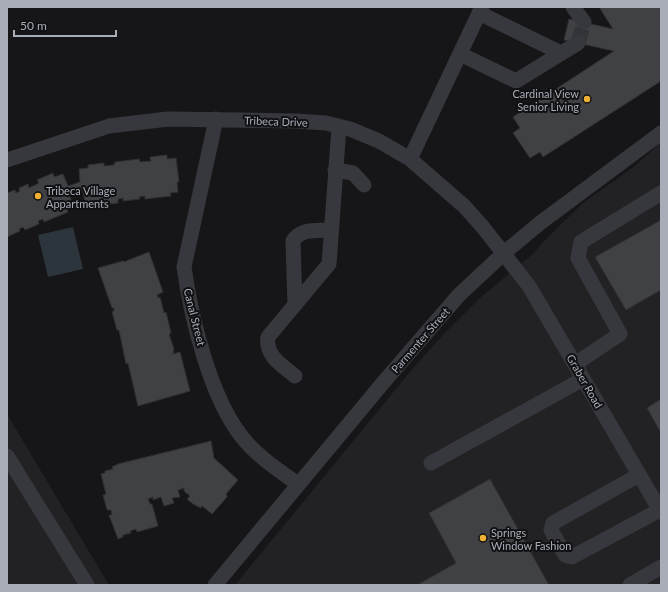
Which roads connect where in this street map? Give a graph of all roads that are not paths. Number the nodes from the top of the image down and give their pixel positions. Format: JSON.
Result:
{"nodes":[{"id":1,"x":573,"y":7,"type":"edge"},
{"id":2,"x":481,"y":10,"type":"edge"},
{"id":3,"x":584,"y":22,"type":"dead end"},
{"id":4,"x":578,"y":43,"type":"tunnel mouth"},
{"id":5,"x":561,"y":53,"type":"junction"},
{"id":6,"x":460,"y":54,"type":"junction"},
{"id":7,"x":216,"y":119,"type":"junction"},
{"id":8,"x":339,"y":127,"type":"junction"},
{"id":9,"x":661,"y":133,"type":"edge"},
{"id":10,"x":410,"y":159,"type":"junction"},
{"id":11,"x":7,"y":160,"type":"edge"},
{"id":12,"x":335,"y":170,"type":"junction"},
{"id":13,"x":364,"y":185,"type":"dead end"},
{"id":14,"x":661,"y":193,"type":"edge"},
{"id":15,"x":331,"y":230,"type":"junction"},
{"id":16,"x":504,"y":253,"type":"junction"},
{"id":17,"x":295,"y":305,"type":"junction"},
{"id":18,"x":575,"y":364,"type":"junction"},
{"id":19,"x":295,"y":376,"type":"dead end"},
{"id":20,"x":583,"y":379,"type":"junction"},
{"id":21,"x":7,"y":456,"type":"edge"},
{"id":22,"x":431,"y":462,"type":"dead end"},
{"id":23,"x":639,"y":474,"type":"junction"},
{"id":24,"x":298,"y":484,"type":"junction"},
{"id":25,"x":660,"y":511,"type":"edge"},
{"id":26,"x":661,"y":568,"type":"edge"},
{"id":27,"x":87,"y":585,"type":"edge"},
{"id":28,"x":215,"y":585,"type":"edge"},
{"id":29,"x":630,"y":585,"type":"edge"}],
"edges":[{"from":1,"to":3,"type":"street"},
{"from":2,"to":5,"type":"street"},
{"from":2,"to":6,"type":"street"},
{"from":4,"to":5,"type":"street"},
{"from":5,"to":6,"type":"street"},
{"from":6,"to":10,"type":"street"},
{"from":7,"to":8,"type":"street","name":"Tribeca Drive"},
{"from":7,"to":11,"type":"street","name":"Tribeca Drive"},
{"from":7,"to":24,"type":"street","name":"Canal Street"},
{"from":8,"to":10,"type":"street","name":"Tribeca Drive"},
{"from":8,"to":12,"type":"street"},
{"from":9,"to":16,"type":"street","name":"Parmenter Street"},
{"from":10,"to":16,"type":"street","name":"Tribeca Drive"},
{"from":12,"to":13,"type":"street"},
{"from":12,"to":15,"type":"street"},
{"from":14,"to":18,"type":"street"},
{"from":15,"to":17,"type":"street"},
{"from":15,"to":17,"type":"street"},
{"from":16,"to":18,"type":"street","name":"Graber Road"},
{"from":16,"to":24,"type":"street","name":"Parmenter Street"},
{"from":17,"to":19,"type":"street"},
{"from":18,"to":20,"type":"street","name":"Graber Road"},
{"from":20,"to":22,"type":"street"},
{"from":20,"to":23,"type":"street","name":"Graber Road"},
{"from":21,"to":27,"type":"street"},
{"from":23,"to":25,"type":"street","name":"Graber Road"},
{"from":23,"to":25,"type":"street"},
{"from":24,"to":28,"type":"street","name":"Parmenter Street"},
{"from":26,"to":29,"type":"street"}]}
